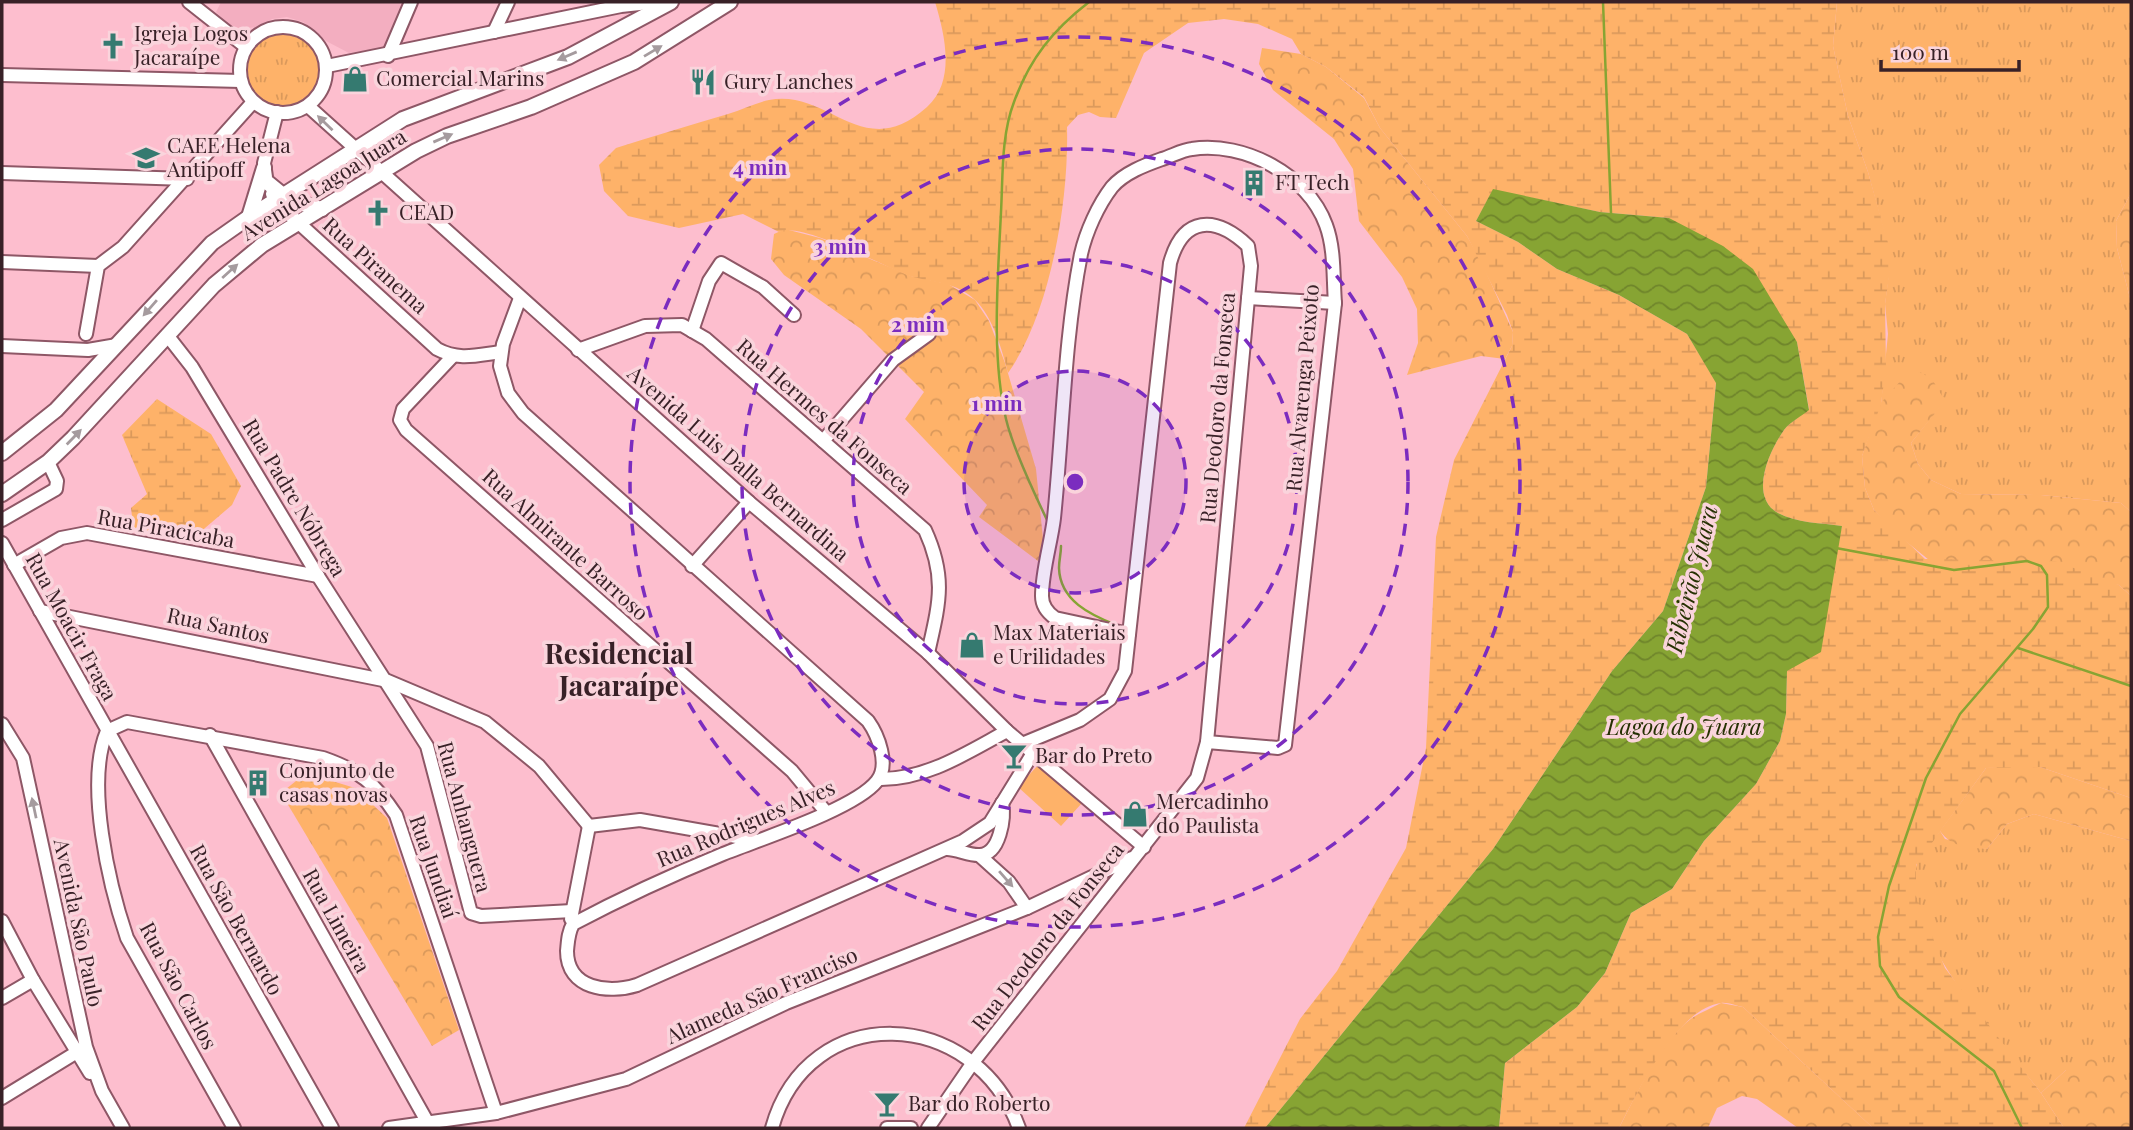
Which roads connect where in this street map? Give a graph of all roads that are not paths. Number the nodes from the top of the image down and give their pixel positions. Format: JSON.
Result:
{"nodes":[{"id":1,"x":189,"y":2,"type":"edge"},
{"id":2,"x":212,"y":2,"type":"edge"},
{"id":3,"x":411,"y":2,"type":"edge"},
{"id":4,"x":508,"y":2,"type":"edge"},
{"id":5,"x":658,"y":2,"type":"edge"},
{"id":6,"x":671,"y":2,"type":"edge"},
{"id":7,"x":730,"y":2,"type":"edge"},
{"id":8,"x":621,"y":4,"type":"edge"},
{"id":9,"x":206,"y":15,"type":"junction"},
{"id":10,"x":630,"y":26,"type":"junction"},
{"id":11,"x":495,"y":32,"type":"junction"},
{"id":12,"x":246,"y":47,"type":"junction"},
{"id":13,"x":388,"y":56,"type":"junction"},
{"id":14,"x":327,"y":66,"type":"junction"},
{"id":15,"x":2,"y":75,"type":"edge"},
{"id":16,"x":241,"y":80,"type":"junction"},
{"id":17,"x":253,"y":102,"type":"junction"},
{"id":18,"x":308,"y":106,"type":"junction"},
{"id":19,"x":277,"y":112,"type":"junction"},
{"id":20,"x":353,"y":150,"type":"junction"},
{"id":21,"x":380,"y":172,"type":"junction"},
{"id":22,"x":2,"y":173,"type":"edge"},
{"id":23,"x":266,"y":175,"type":"junction"},
{"id":24,"x":187,"y":179,"type":"junction"},
{"id":25,"x":279,"y":198,"type":"junction"},
{"id":26,"x":322,"y":209,"type":"junction"},
{"id":27,"x":248,"y":217,"type":"junction"},
{"id":28,"x":299,"y":223,"type":"junction"},
{"id":29,"x":2,"y":262,"type":"edge"},
{"id":30,"x":98,"y":266,"type":"junction"},
{"id":31,"x":520,"y":298,"type":"junction"},
{"id":32,"x":1248,"y":298,"type":"junction"},
{"id":33,"x":1335,"y":303,"type":"junction"},
{"id":34,"x":794,"y":315,"type":"dead end"},
{"id":35,"x":692,"y":331,"type":"junction"},
{"id":36,"x":86,"y":334,"type":"dead end"},
{"id":37,"x":929,"y":334,"type":"dead end"},
{"id":38,"x":167,"y":335,"type":"junction"},
{"id":39,"x":117,"y":345,"type":"junction"},
{"id":40,"x":2,"y":346,"type":"edge"},
{"id":41,"x":578,"y":350,"type":"junction"},
{"id":42,"x":501,"y":352,"type":"junction"},
{"id":43,"x":452,"y":357,"type":"junction"},
{"id":44,"x":823,"y":441,"type":"junction"},
{"id":45,"x":2,"y":453,"type":"edge"},
{"id":46,"x":48,"y":462,"type":"junction"},
{"id":47,"x":2,"y":494,"type":"edge"},
{"id":48,"x":749,"y":502,"type":"junction"},
{"id":49,"x":2,"y":520,"type":"edge"},
{"id":50,"x":2,"y":543,"type":"edge"},
{"id":51,"x":14,"y":565,"type":"junction"},
{"id":52,"x":692,"y":566,"type":"junction"},
{"id":53,"x":318,"y":576,"type":"junction"},
{"id":54,"x":40,"y":611,"type":"junction"},
{"id":55,"x":1129,"y":634,"type":"junction"},
{"id":56,"x":928,"y":653,"type":"junction"},
{"id":57,"x":388,"y":681,"type":"junction"},
{"id":58,"x":2,"y":724,"type":"edge"},
{"id":59,"x":107,"y":731,"type":"junction"},
{"id":60,"x":1007,"y":731,"type":"junction"},
{"id":61,"x":210,"y":735,"type":"junction"},
{"id":62,"x":1207,"y":742,"type":"junction"},
{"id":63,"x":1022,"y":744,"type":"junction"},
{"id":64,"x":1033,"y":753,"type":"junction"},
{"id":65,"x":879,"y":779,"type":"junction"},
{"id":66,"x":1002,"y":803,"type":"junction"},
{"id":67,"x":826,"y":812,"type":"junction"},
{"id":68,"x":589,"y":826,"type":"junction"},
{"id":69,"x":756,"y":841,"type":"junction"},
{"id":70,"x":946,"y":849,"type":"junction"},
{"id":71,"x":1140,"y":851,"type":"junction"},
{"id":72,"x":979,"y":855,"type":"junction"},
{"id":73,"x":1027,"y":908,"type":"junction"},
{"id":74,"x":572,"y":911,"type":"junction"},
{"id":75,"x":2,"y":921,"type":"edge"},
{"id":76,"x":569,"y":932,"type":"junction"},
{"id":77,"x":33,"y":980,"type":"junction"},
{"id":78,"x":2,"y":998,"type":"edge"},
{"id":79,"x":81,"y":1050,"type":"junction"},
{"id":80,"x":974,"y":1061,"type":"junction"},
{"id":81,"x":2,"y":1098,"type":"edge"},
{"id":82,"x":496,"y":1113,"type":"junction"},
{"id":83,"x":429,"y":1125,"type":"junction"},
{"id":84,"x":122,"y":1128,"type":"edge"},
{"id":85,"x":234,"y":1128,"type":"edge"},
{"id":86,"x":332,"y":1128,"type":"edge"},
{"id":87,"x":390,"y":1128,"type":"edge"},
{"id":88,"x":772,"y":1128,"type":"edge"},
{"id":89,"x":887,"y":1128,"type":"edge"},
{"id":90,"x":911,"y":1128,"type":"edge"},
{"id":91,"x":928,"y":1128,"type":"edge"},
{"id":92,"x":1019,"y":1128,"type":"edge"}],
"edges":[{"from":1,"to":9,"type":"street"},
{"from":2,"to":9,"type":"street"},
{"from":3,"to":13,"type":"street"},
{"from":4,"to":11,"type":"street"},
{"from":5,"to":8,"type":"street"},
{"from":6,"to":10,"type":"main road","name":"Avenida Lagoa Juara"},
{"from":21,"to":7,"type":"main road","name":"Avenida Lagoa Juara","one_way":true},
{"from":8,"to":10,"type":"street"},
{"from":8,"to":11,"type":"street"},
{"from":9,"to":12,"type":"street"},
{"from":10,"to":20,"type":"main road","name":"Avenida Lagoa Juara","one_way":true},
{"from":11,"to":13,"type":"street"},
{"from":12,"to":14,"type":"street"},
{"from":12,"to":16,"type":"street"},
{"from":13,"to":14,"type":"street"},
{"from":14,"to":18,"type":"street"},
{"from":15,"to":16,"type":"street"},
{"from":16,"to":17,"type":"street"},
{"from":17,"to":19,"type":"street"},
{"from":17,"to":24,"type":"street"},
{"from":18,"to":19,"type":"street"},
{"from":20,"to":18,"type":"street","name":"Avenida Luis Dalla Bernardina","one_way":true},
{"from":19,"to":23,"type":"street"},
{"from":20,"to":21,"type":"street","name":"Avenida Luis Dalla Bernardina"},
{"from":20,"to":25,"type":"main road","name":"Avenida Lagoa Juara"},
{"from":21,"to":26,"type":"main road","name":"Avenida Lagoa Juara"},
{"from":21,"to":31,"type":"street","name":"Avenida Luis Dalla Bernardina"},
{"from":22,"to":24,"type":"street"},
{"from":23,"to":25,"type":"main road"},
{"from":23,"to":27,"type":"main road"},
{"from":24,"to":30,"type":"street"},
{"from":25,"to":26,"type":"main road"},
{"from":25,"to":27,"type":"main road","name":"Avenida Lagoa Juara"},
{"from":25,"to":28,"type":"street","name":"Rua Piranema"},
{"from":26,"to":28,"type":"main road","name":"Avenida Lagoa Juara"},
{"from":27,"to":39,"type":"main road","name":"Avenida Lagoa Juara","one_way":true},
{"from":38,"to":28,"type":"main road","name":"Avenida Lagoa Juara","one_way":true},
{"from":28,"to":43,"type":"street","name":"Rua Piranema"},
{"from":29,"to":30,"type":"street"},
{"from":30,"to":36,"type":"street"},
{"from":31,"to":41,"type":"street","name":"Avenida Luis Dalla Bernardina"},
{"from":31,"to":42,"type":"street"},
{"from":32,"to":33,"type":"street"},
{"from":32,"to":55,"type":"street","name":"Rua Deodoro da Fonseca"},
{"from":32,"to":62,"type":"street","name":"Rua Deodoro da Fonseca"},
{"from":33,"to":55,"type":"street","name":"Rua Alvarenga Peixoto"},
{"from":33,"to":62,"type":"street","name":"Rua Alvarenga Peixoto"},
{"from":34,"to":35,"type":"street"},
{"from":35,"to":41,"type":"street"},
{"from":35,"to":44,"type":"street","name":"Rua Hermes da Fonseca"},
{"from":37,"to":44,"type":"street"},
{"from":46,"to":38,"type":"main road","name":"Avenida Lagoa Juara","one_way":true},
{"from":38,"to":53,"type":"street","name":"Rua Padre Nóbrega"},
{"from":39,"to":40,"type":"street"},
{"from":39,"to":45,"type":"main road","name":"Avenida Lagoa Juara"},
{"from":41,"to":48,"type":"street","name":"Avenida Luis Dalla Bernardina"},
{"from":42,"to":43,"type":"street"},
{"from":42,"to":52,"type":"street"},
{"from":43,"to":67,"type":"street","name":"Rua Almirante Barroso"},
{"from":44,"to":56,"type":"street","name":"Rua Hermes da Fonseca"},
{"from":46,"to":47,"type":"main road","name":"Avenida Lagoa Juara"},
{"from":46,"to":49,"type":"street"},
{"from":48,"to":52,"type":"street"},
{"from":48,"to":56,"type":"street","name":"Avenida Luis Dalla Bernardina"},
{"from":50,"to":51,"type":"street","name":"Rua Moacir Fraga"},
{"from":51,"to":53,"type":"street","name":"Rua Piracicaba"},
{"from":51,"to":54,"type":"street","name":"Rua Moacir Fraga"},
{"from":52,"to":65,"type":"street"},
{"from":53,"to":57,"type":"street","name":"Rua Padre Nóbrega"},
{"from":54,"to":57,"type":"street","name":"Rua Santos"},
{"from":54,"to":59,"type":"street","name":"Rua Moacir Fraga"},
{"from":55,"to":63,"type":"street","name":"Rua Deodoro da Fonseca"},
{"from":56,"to":60,"type":"street","name":"Avenida Luis Dalla Bernardina"},
{"from":57,"to":68,"type":"street","name":"Rua Santos"},
{"from":57,"to":74,"type":"street","name":"Rua Anhanguera"},
{"from":79,"to":58,"type":"street","name":"Avenida São Paulo","one_way":true},
{"from":59,"to":61,"type":"street","name":"Rua Jundiaí"},
{"from":59,"to":85,"type":"street","name":"Rua São Carlos"},
{"from":59,"to":86,"type":"street","name":"Rua São Bernardo"},
{"from":60,"to":63,"type":"street","name":"Avenida Luis Dalla Bernardina"},
{"from":60,"to":65,"type":"street"},
{"from":61,"to":82,"type":"street","name":"Rua Jundiaí"},
{"from":61,"to":83,"type":"street","name":"Rua Limeira"},
{"from":62,"to":71,"type":"street","name":"Rua Deodoro da Fonseca"},
{"from":63,"to":64,"type":"street","name":"Avenida Luis Dalla Bernardina"},
{"from":64,"to":66,"type":"street"},
{"from":64,"to":71,"type":"street","name":"Avenida Luis Dalla Bernardina"},
{"from":65,"to":67,"type":"street","name":"Rua Rodrigues Alves"},
{"from":66,"to":70,"type":"street"},
{"from":66,"to":72,"type":"street"},
{"from":67,"to":69,"type":"street","name":"Rua Rodrigues Alves"},
{"from":68,"to":69,"type":"street"},
{"from":68,"to":74,"type":"street"},
{"from":69,"to":76,"type":"street","name":"Rua Rodrigues Alves"},
{"from":70,"to":72,"type":"street"},
{"from":70,"to":76,"type":"street"},
{"from":71,"to":73,"type":"street","name":"Alameda São Franciso"},
{"from":71,"to":80,"type":"street","name":"Rua Deodoro da Fonseca"},
{"from":72,"to":73,"type":"street","one_way":true},
{"from":73,"to":82,"type":"street","name":"Alameda São Franciso"},
{"from":74,"to":76,"type":"street"},
{"from":75,"to":77,"type":"street"},
{"from":77,"to":78,"type":"street"},
{"from":77,"to":79,"type":"street"},
{"from":79,"to":81,"type":"street"},
{"from":79,"to":84,"type":"street","name":"Avenida São Paulo"},
{"from":80,"to":88,"type":"street"},
{"from":80,"to":91,"type":"street","name":"Rua Deodoro da Fonseca"},
{"from":80,"to":92,"type":"street"},
{"from":82,"to":83,"type":"street","name":"Alameda São Franciso"},
{"from":83,"to":87,"type":"street","name":"Alameda São Franciso"},
{"from":89,"to":90,"type":"street"}]}
